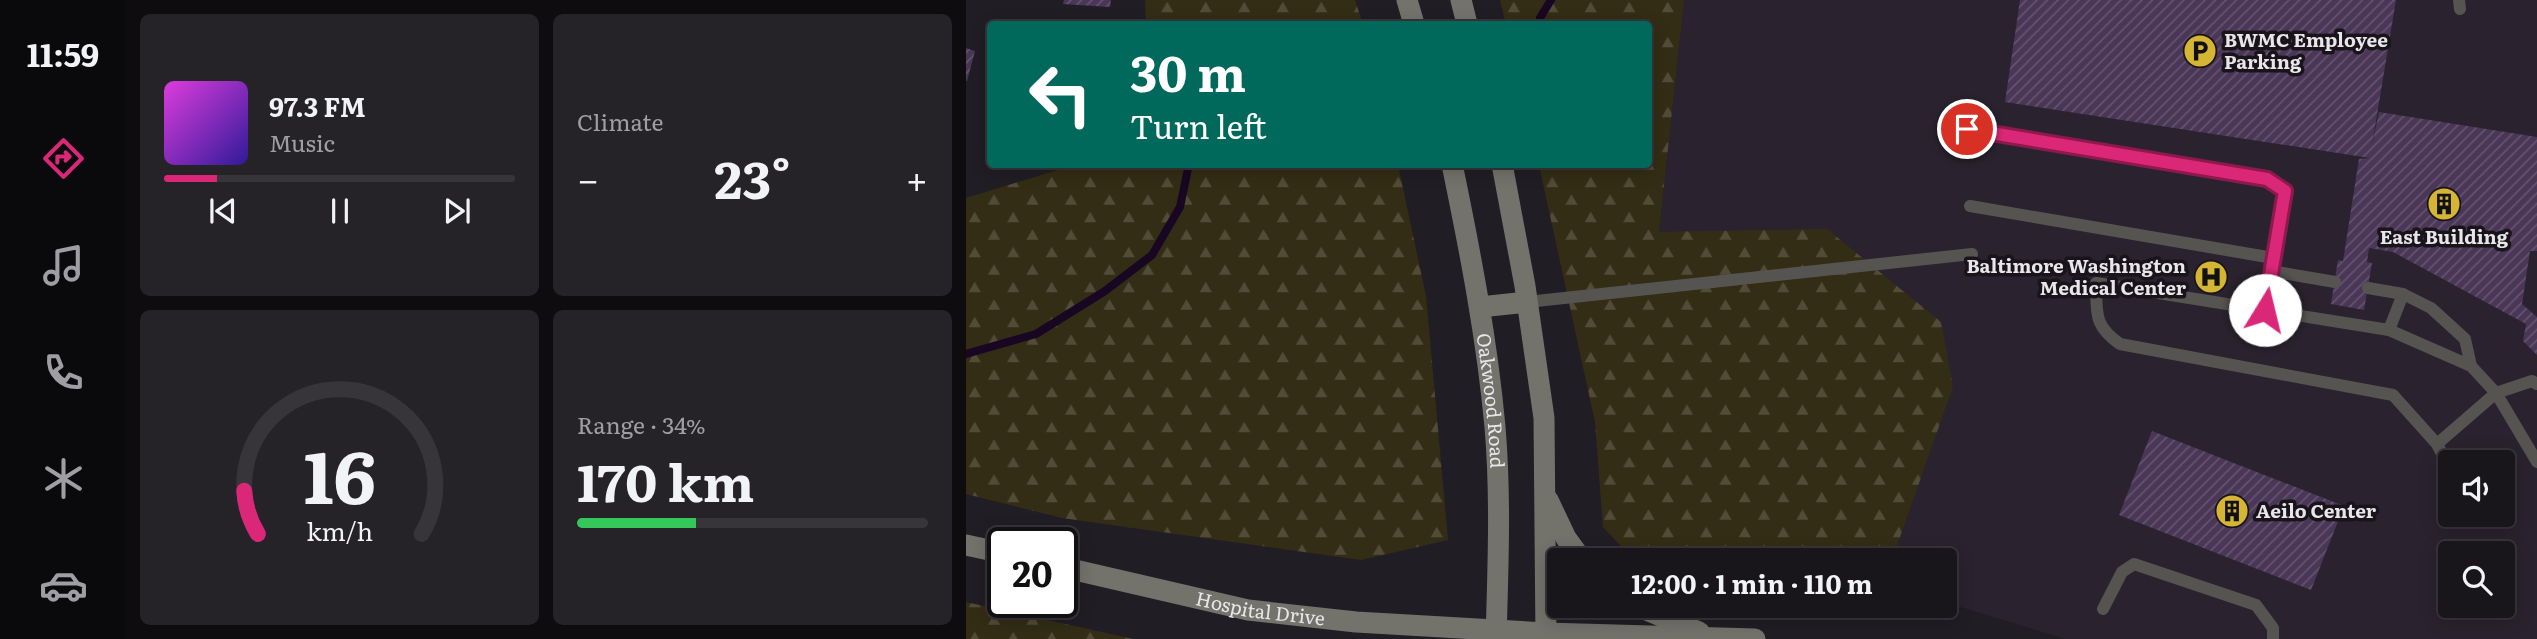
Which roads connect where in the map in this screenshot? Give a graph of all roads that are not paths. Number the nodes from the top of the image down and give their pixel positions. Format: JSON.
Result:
{"nodes":[{"id":1,"x":1407,"y":0,"type":"edge"},
{"id":2,"x":1461,"y":0,"type":"edge"},
{"id":3,"x":1413,"y":21,"type":"edge"},
{"id":4,"x":1467,"y":21,"type":"edge"},
{"id":5,"x":1967,"y":129,"type":"dead end"},
{"id":6,"x":1453,"y":168,"type":"edge"},
{"id":7,"x":1503,"y":168,"type":"edge"},
{"id":8,"x":1970,"y":206,"type":"dead end"},
{"id":9,"x":1972,"y":254,"type":"dead end"},
{"id":10,"x":2273,"y":258,"type":"junction"},
{"id":11,"x":2271,"y":271,"type":"junction"},
{"id":12,"x":2335,"y":282,"type":"dead end"},
{"id":13,"x":2368,"y":288,"type":"dead end"},
{"id":14,"x":2403,"y":294,"type":"junction"},
{"id":15,"x":1527,"y":302,"type":"junction"},
{"id":16,"x":1480,"y":307,"type":"junction"},
{"id":17,"x":2265,"y":310,"type":"junction"},
{"id":18,"x":2389,"y":330,"type":"junction"},
{"id":19,"x":2471,"y":366,"type":"junction"},
{"id":20,"x":2537,"y":384,"type":"edge"},
{"id":21,"x":2496,"y":393,"type":"junction"},
{"id":22,"x":2437,"y":444,"type":"junction"},
{"id":23,"x":2440,"y":450,"type":"edge"},
{"id":24,"x":2537,"y":462,"type":"edge"},
{"id":25,"x":1546,"y":495,"type":"junction"},
{"id":26,"x":966,"y":545,"type":"edge"},
{"id":27,"x":1573,"y":548,"type":"edge"},
{"id":28,"x":987,"y":550,"type":"edge"},
{"id":29,"x":1078,"y":571,"type":"edge"},
{"id":30,"x":2103,"y":609,"type":"dead end"},
{"id":31,"x":1663,"y":618,"type":"edge"},
{"id":32,"x":1496,"y":635,"type":"edge"},
{"id":33,"x":1546,"y":636,"type":"edge"},
{"id":34,"x":1707,"y":638,"type":"edge"},
{"id":35,"x":1755,"y":639,"type":"edge"},
{"id":36,"x":2273,"y":639,"type":"edge"}],
"edges":[{"from":1,"to":3,"type":"street"},
{"from":2,"to":4,"type":"street"},
{"from":5,"to":10,"type":"lane"},
{"from":6,"to":16,"type":"street","name":"Oakwood Road"},
{"from":7,"to":15,"type":"street"},
{"from":8,"to":10,"type":"lane"},
{"from":9,"to":15,"type":"lane"},
{"from":10,"to":11,"type":"lane"},
{"from":11,"to":12,"type":"lane"},
{"from":11,"to":17,"type":"lane"},
{"from":13,"to":14,"type":"lane"},
{"from":14,"to":18,"type":"lane"},
{"from":14,"to":19,"type":"lane"},
{"from":15,"to":16,"type":"street"},
{"from":15,"to":25,"type":"street"},
{"from":16,"to":32,"type":"street","name":"Oakwood Road"},
{"from":17,"to":18,"type":"lane"},
{"from":17,"to":22,"type":"lane"},
{"from":18,"to":19,"type":"lane"},
{"from":19,"to":21,"type":"lane"},
{"from":20,"to":21,"type":"lane"},
{"from":21,"to":22,"type":"lane"},
{"from":21,"to":24,"type":"lane"},
{"from":22,"to":23,"type":"lane"},
{"from":25,"to":27,"type":"street"},
{"from":25,"to":33,"type":"street"},
{"from":26,"to":28,"type":"street"},
{"from":29,"to":32,"type":"street","name":"Hospital Drive"},
{"from":30,"to":36,"type":"lane"},
{"from":31,"to":34,"type":"street"},
{"from":32,"to":33,"type":"street","name":"Hospital Drive"},
{"from":33,"to":34,"type":"street","name":"Hospital Drive"},
{"from":34,"to":35,"type":"street","name":"Hospital Drive"}]}
